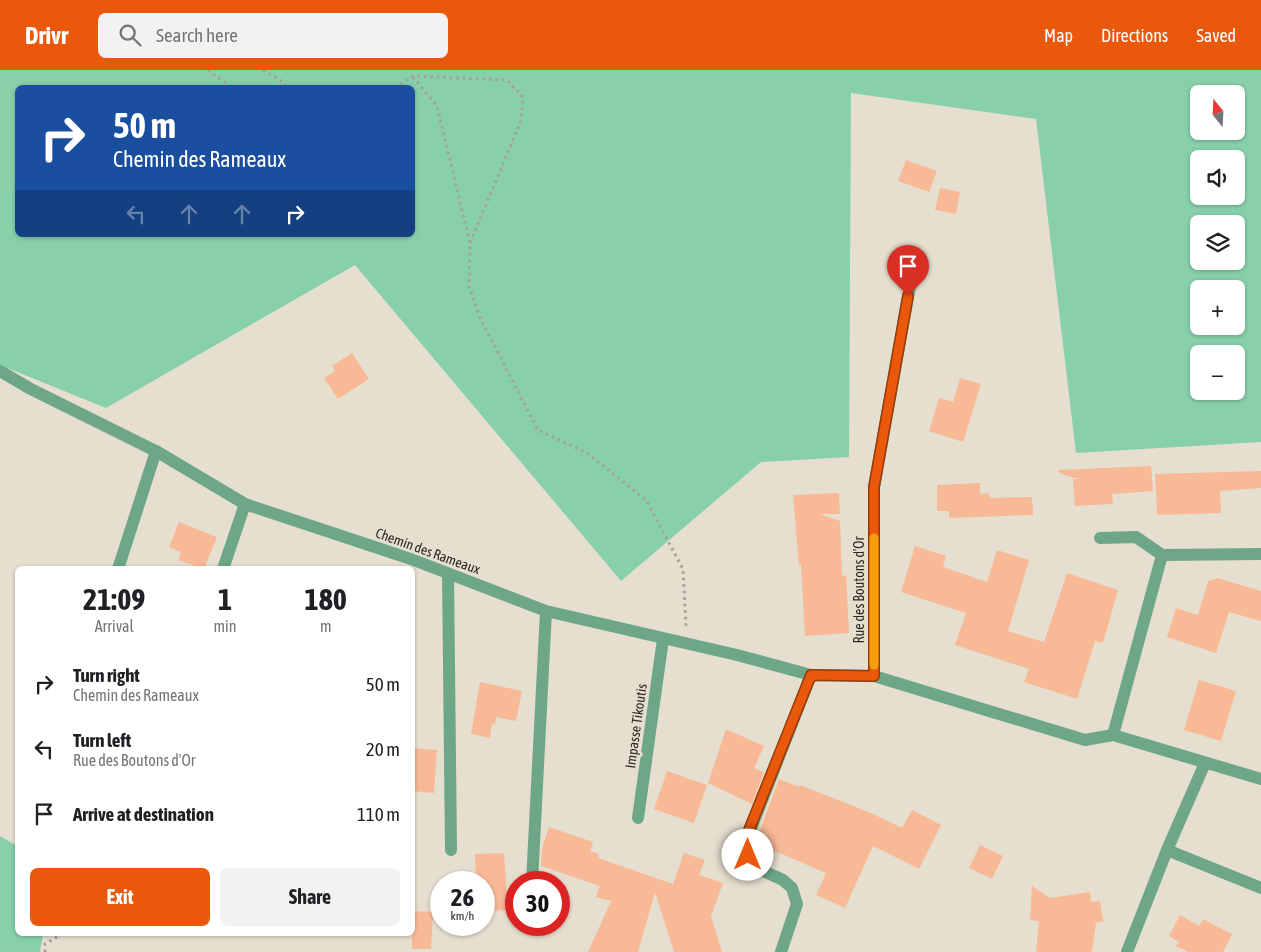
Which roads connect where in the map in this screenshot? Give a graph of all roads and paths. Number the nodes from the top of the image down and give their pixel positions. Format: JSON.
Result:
{"nodes":[{"id":1,"x":208,"y":70,"type":"edge"},
{"id":2,"x":263,"y":70,"type":"edge"},
{"id":3,"x":413,"y":76,"type":"junction"},
{"id":4,"x":228,"y":85,"type":"edge"},
{"id":5,"x":285,"y":85,"type":"edge"},
{"id":6,"x":400,"y":85,"type":"edge"},
{"id":7,"x":470,"y":243,"type":"junction"},
{"id":8,"x":915,"y":258,"type":"dead end"},
{"id":9,"x":0,"y":371,"type":"edge"},
{"id":10,"x":156,"y":451,"type":"junction"},
{"id":11,"x":245,"y":504,"type":"junction"},
{"id":12,"x":1100,"y":538,"type":"dead end"},
{"id":13,"x":1261,"y":554,"type":"edge"},
{"id":14,"x":1162,"y":555,"type":"junction"},
{"id":15,"x":119,"y":566,"type":"edge"},
{"id":16,"x":224,"y":566,"type":"edge"},
{"id":17,"x":448,"y":573,"type":"junction"},
{"id":18,"x":546,"y":611,"type":"junction"},
{"id":19,"x":663,"y":639,"type":"junction"},
{"id":20,"x":688,"y":644,"type":"junction"},
{"id":21,"x":811,"y":675,"type":"junction"},
{"id":22,"x":874,"y":676,"type":"junction"},
{"id":23,"x":1113,"y":735,"type":"junction"},
{"id":24,"x":1205,"y":763,"type":"junction"},
{"id":25,"x":1261,"y":779,"type":"edge"},
{"id":26,"x":638,"y":818,"type":"dead end"},
{"id":27,"x":451,"y":850,"type":"dead end"},
{"id":28,"x":1167,"y":850,"type":"junction"},
{"id":29,"x":533,"y":871,"type":"edge"},
{"id":30,"x":1261,"y":888,"type":"edge"},
{"id":31,"x":59,"y":936,"type":"edge"},
{"id":32,"x":45,"y":952,"type":"edge"},
{"id":33,"x":781,"y":952,"type":"edge"},
{"id":34,"x":1126,"y":952,"type":"edge"}],
"edges":[{"from":1,"to":4,"type":"path"},
{"from":2,"to":5,"type":"path"},
{"from":3,"to":6,"type":"path"},
{"from":3,"to":7,"type":"path"},
{"from":3,"to":7,"type":"path"},
{"from":7,"to":20,"type":"path"},
{"from":8,"to":22,"type":"street","name":"Rue des Boutons d'Or"},
{"from":9,"to":10,"type":"street","name":"Chemin des Rameaux"},
{"from":10,"to":11,"type":"street","name":"Chemin des Rameaux"},
{"from":10,"to":15,"type":"street"},
{"from":11,"to":16,"type":"street"},
{"from":11,"to":17,"type":"street","name":"Chemin des Rameaux"},
{"from":12,"to":14,"type":"street"},
{"from":13,"to":14,"type":"street"},
{"from":14,"to":23,"type":"street"},
{"from":17,"to":18,"type":"street","name":"Chemin des Rameaux"},
{"from":17,"to":27,"type":"street"},
{"from":18,"to":19,"type":"street","name":"Chemin des Rameaux"},
{"from":18,"to":29,"type":"street"},
{"from":19,"to":20,"type":"street","name":"Chemin des Rameaux"},
{"from":19,"to":26,"type":"street","name":"Impasse Tikoutis"},
{"from":20,"to":21,"type":"street","name":"Chemin des Rameaux"},
{"from":21,"to":22,"type":"street","name":"Chemin des Rameaux"},
{"from":21,"to":33,"type":"street"},
{"from":22,"to":23,"type":"street"},
{"from":23,"to":24,"type":"street"},
{"from":24,"to":25,"type":"street"},
{"from":24,"to":28,"type":"street"},
{"from":28,"to":30,"type":"street"},
{"from":28,"to":34,"type":"street"},
{"from":31,"to":32,"type":"path"}]}
